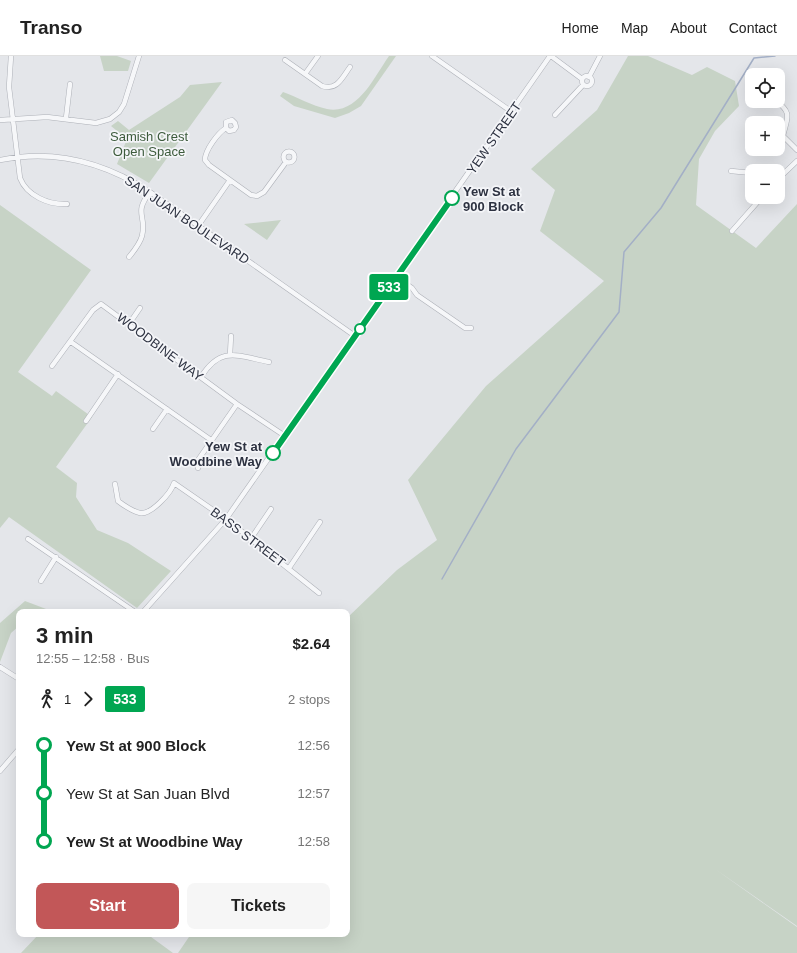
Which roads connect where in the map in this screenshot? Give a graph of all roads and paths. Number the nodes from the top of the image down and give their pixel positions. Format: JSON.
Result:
{"nodes":[{"id":1,"x":12,"y":56,"type":"edge"},
{"id":2,"x":139,"y":56,"type":"edge"},
{"id":3,"x":318,"y":56,"type":"edge"},
{"id":4,"x":432,"y":56,"type":"edge"},
{"id":5,"x":551,"y":56,"type":"edge"},
{"id":6,"x":600,"y":56,"type":"edge"},
{"id":7,"x":285,"y":60,"type":"dead end"},
{"id":8,"x":350,"y":67,"type":"dead end"},
{"id":9,"x":305,"y":74,"type":"junction"},
{"id":10,"x":589,"y":77,"type":"junction"},
{"id":11,"x":582,"y":79,"type":"junction"},
{"id":12,"x":70,"y":84,"type":"dead end"},
{"id":13,"x":584,"y":85,"type":"junction"},
{"id":14,"x":785,"y":108,"type":"edge"},
{"id":15,"x":512,"y":112,"type":"junction"},
{"id":16,"x":555,"y":116,"type":"dead end"},
{"id":17,"x":13,"y":118,"type":"junction"},
{"id":18,"x":66,"y":118,"type":"junction"},
{"id":19,"x":0,"y":120,"type":"edge"},
{"id":20,"x":226,"y":128,"type":"dead end"},
{"id":21,"x":797,"y":150,"type":"edge"},
{"id":22,"x":17,"y":156,"type":"junction"},
{"id":23,"x":0,"y":160,"type":"edge"},
{"id":24,"x":797,"y":161,"type":"edge"},
{"id":25,"x":286,"y":162,"type":"dead end"},
{"id":26,"x":731,"y":171,"type":"dead end"},
{"id":27,"x":745,"y":172,"type":"edge"},
{"id":28,"x":785,"y":172,"type":"edge"},
{"id":29,"x":230,"y":180,"type":"junction"},
{"id":30,"x":150,"y":192,"type":"junction"},
{"id":31,"x":67,"y":204,"type":"dead end"},
{"id":32,"x":756,"y":204,"type":"edge"},
{"id":33,"x":198,"y":226,"type":"junction"},
{"id":34,"x":732,"y":231,"type":"dead end"},
{"id":35,"x":129,"y":257,"type":"dead end"},
{"id":36,"x":396,"y":277,"type":"junction"},
{"id":37,"x":140,"y":308,"type":"dead end"},
{"id":38,"x":129,"y":324,"type":"junction"},
{"id":39,"x":471,"y":328,"type":"dead end"},
{"id":40,"x":231,"y":336,"type":"dead end"},
{"id":41,"x":356,"y":336,"type":"junction"},
{"id":42,"x":71,"y":342,"type":"junction"},
{"id":43,"x":230,"y":355,"type":"junction"},
{"id":44,"x":269,"y":362,"type":"dead end"},
{"id":45,"x":52,"y":366,"type":"dead end"},
{"id":46,"x":118,"y":374,"type":"junction"},
{"id":47,"x":201,"y":377,"type":"junction"},
{"id":48,"x":237,"y":404,"type":"junction"},
{"id":49,"x":167,"y":409,"type":"junction"},
{"id":50,"x":86,"y":421,"type":"dead end"},
{"id":51,"x":153,"y":430,"type":"dead end"},
{"id":52,"x":285,"y":436,"type":"junction"},
{"id":53,"x":211,"y":440,"type":"junction"},
{"id":54,"x":198,"y":468,"type":"dead end"},
{"id":55,"x":115,"y":484,"type":"dead end"},
{"id":56,"x":271,"y":509,"type":"dead end"},
{"id":57,"x":226,"y":520,"type":"junction"},
{"id":58,"x":320,"y":522,"type":"dead end"},
{"id":59,"x":28,"y":539,"type":"dead end"},
{"id":60,"x":250,"y":540,"type":"junction"},
{"id":61,"x":56,"y":558,"type":"junction"},
{"id":62,"x":289,"y":568,"type":"junction"},
{"id":63,"x":40,"y":581,"type":"dead end"},
{"id":64,"x":319,"y":593,"type":"dead end"},
{"id":65,"x":131,"y":609,"type":"edge"},
{"id":66,"x":146,"y":609,"type":"edge"},
{"id":67,"x":0,"y":668,"type":"edge"},
{"id":68,"x":16,"y":677,"type":"edge"},
{"id":69,"x":16,"y":752,"type":"edge"},
{"id":70,"x":0,"y":770,"type":"edge"}],
"edges":[{"from":1,"to":17,"type":"street"},
{"from":2,"to":18,"type":"street"},
{"from":3,"to":9,"type":"street"},
{"from":4,"to":15,"type":"street"},
{"from":5,"to":11,"type":"street"},
{"from":5,"to":15,"type":"street","name":"YEW STREET"},
{"from":6,"to":10,"type":"street"},
{"from":7,"to":9,"type":"street"},
{"from":8,"to":9,"type":"street"},
{"from":10,"to":11,"type":"street"},
{"from":10,"to":13,"type":"street"},
{"from":11,"to":13,"type":"street"},
{"from":12,"to":18,"type":"street"},
{"from":13,"to":16,"type":"street"},
{"from":14,"to":21,"type":"street"},
{"from":15,"to":36,"type":"street","name":"YEW STREET"},
{"from":17,"to":18,"type":"street"},
{"from":17,"to":19,"type":"street"},
{"from":17,"to":22,"type":"street"},
{"from":20,"to":29,"type":"street"},
{"from":22,"to":23,"type":"street","name":"SAN JUAN BOULEVARD"},
{"from":22,"to":30,"type":"street","name":"SAN JUAN BOULEVARD"},
{"from":22,"to":31,"type":"street"},
{"from":24,"to":28,"type":"street"},
{"from":25,"to":29,"type":"street"},
{"from":26,"to":27,"type":"street"},
{"from":29,"to":33,"type":"street"},
{"from":30,"to":33,"type":"street","name":"SAN JUAN BOULEVARD"},
{"from":30,"to":35,"type":"street"},
{"from":32,"to":34,"type":"street"},
{"from":33,"to":41,"type":"street","name":"SAN JUAN BOULEVARD"},
{"from":36,"to":39,"type":"street"},
{"from":36,"to":41,"type":"street","name":"YEW STREET"},
{"from":37,"to":38,"type":"street"},
{"from":38,"to":42,"type":"street","name":"WOODBINE WAY"},
{"from":38,"to":47,"type":"street","name":"WOODBINE WAY"},
{"from":40,"to":43,"type":"street"},
{"from":41,"to":52,"type":"street","name":"YEW STREET"},
{"from":42,"to":45,"type":"street","name":"WOODBINE WAY"},
{"from":42,"to":46,"type":"street"},
{"from":43,"to":44,"type":"street"},
{"from":43,"to":47,"type":"street"},
{"from":46,"to":49,"type":"street"},
{"from":46,"to":50,"type":"street"},
{"from":47,"to":48,"type":"street","name":"WOODBINE WAY"},
{"from":48,"to":52,"type":"street","name":"WOODBINE WAY"},
{"from":48,"to":53,"type":"street"},
{"from":49,"to":51,"type":"street"},
{"from":49,"to":53,"type":"street"},
{"from":52,"to":57,"type":"street","name":"YEW STREET"},
{"from":53,"to":54,"type":"street"},
{"from":55,"to":57,"type":"street","name":"BASS STREET"},
{"from":56,"to":60,"type":"street"},
{"from":57,"to":60,"type":"street","name":"BASS STREET"},
{"from":57,"to":66,"type":"street","name":"YEW STREET"},
{"from":58,"to":62,"type":"street"},
{"from":59,"to":61,"type":"street"},
{"from":60,"to":62,"type":"street","name":"BASS STREET"},
{"from":61,"to":63,"type":"street"},
{"from":61,"to":65,"type":"street"},
{"from":62,"to":64,"type":"street","name":"BASS STREET"},
{"from":67,"to":68,"type":"street"},
{"from":69,"to":70,"type":"street"}]}
